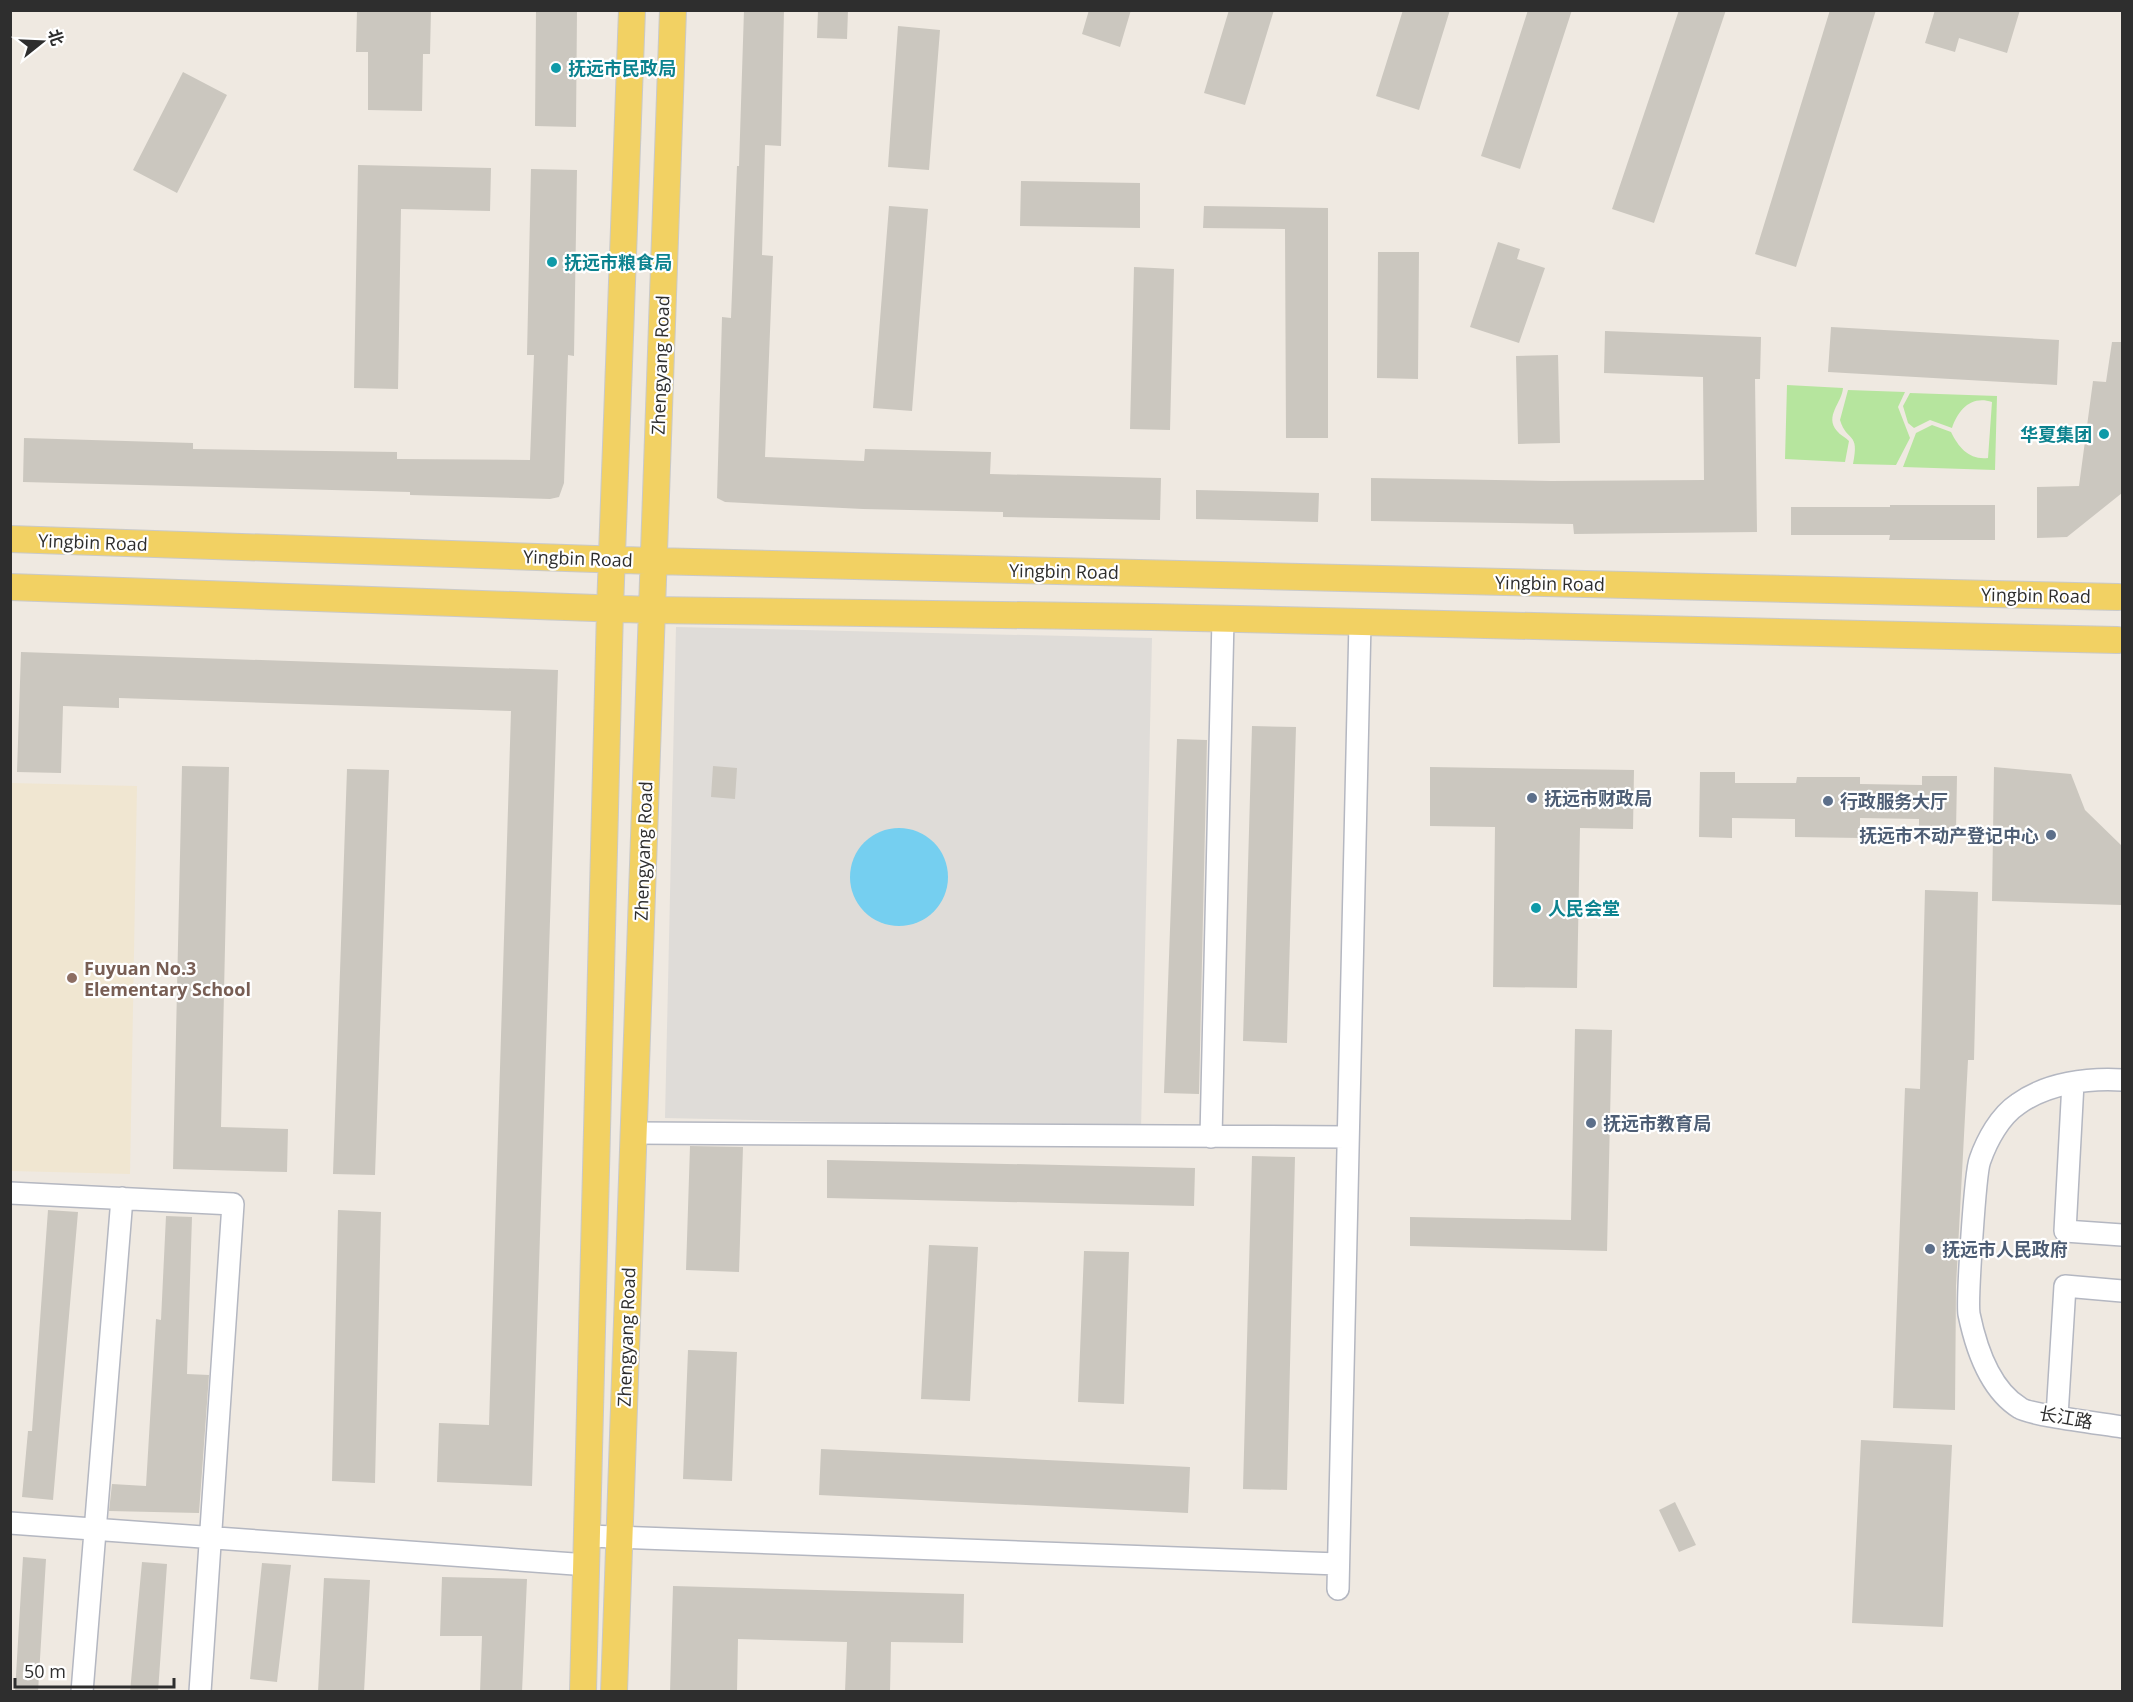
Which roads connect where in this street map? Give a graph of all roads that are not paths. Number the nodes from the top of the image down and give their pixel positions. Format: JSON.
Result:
{"nodes":[{"id":1,"x":632,"y":10,"type":"edge"},
{"id":2,"x":674,"y":10,"type":"edge"},
{"id":3,"x":10,"y":539,"type":"edge"},
{"id":4,"x":612,"y":559,"type":"junction"},
{"id":5,"x":653,"y":561,"type":"junction"},
{"id":6,"x":10,"y":587,"type":"edge"},
{"id":7,"x":2120,"y":592,"type":"edge"},
{"id":8,"x":610,"y":609,"type":"junction"},
{"id":9,"x":651,"y":610,"type":"junction"},
{"id":10,"x":1222,"y":619,"type":"junction"},
{"id":11,"x":1360,"y":622,"type":"junction"},
{"id":12,"x":2120,"y":648,"type":"edge"},
{"id":13,"x":2122,"y":1080,"type":"edge"},
{"id":14,"x":2073,"y":1083,"type":"junction"},
{"id":15,"x":633,"y":1133,"type":"junction"},
{"id":16,"x":1211,"y":1137,"type":"junction"},
{"id":17,"x":1347,"y":1137,"type":"junction"},
{"id":18,"x":10,"y":1193,"type":"edge"},
{"id":19,"x":122,"y":1198,"type":"junction"},
{"id":20,"x":2122,"y":1235,"type":"edge"},
{"id":21,"x":2122,"y":1291,"type":"edge"},
{"id":22,"x":2057,"y":1416,"type":"junction"},
{"id":23,"x":2122,"y":1427,"type":"edge"},
{"id":24,"x":10,"y":1523,"type":"edge"},
{"id":25,"x":97,"y":1528,"type":"junction"},
{"id":26,"x":588,"y":1536,"type":"junction"},
{"id":27,"x":620,"y":1537,"type":"junction"},
{"id":28,"x":209,"y":1538,"type":"junction"},
{"id":29,"x":1338,"y":1564,"type":"junction"},
{"id":30,"x":588,"y":1565,"type":"junction"},
{"id":31,"x":1338,"y":1589,"type":"dead end"},
{"id":32,"x":82,"y":1692,"type":"edge"},
{"id":33,"x":200,"y":1692,"type":"edge"},
{"id":34,"x":583,"y":1692,"type":"edge"},
{"id":35,"x":614,"y":1692,"type":"edge"}],
"edges":[{"from":1,"to":4,"type":"main road","name":"Zhengyang Road"},
{"from":2,"to":5,"type":"main road","name":"Zhengyang Road"},
{"from":3,"to":4,"type":"main road","name":"Yingbin Road"},
{"from":4,"to":5,"type":"main road","name":"Yingbin Road"},
{"from":4,"to":8,"type":"main road","name":"Zhengyang Road"},
{"from":5,"to":7,"type":"main road","name":"Yingbin Road"},
{"from":5,"to":9,"type":"main road","name":"Zhengyang Road"},
{"from":6,"to":8,"type":"main road"},
{"from":7,"to":12,"type":"main road"},
{"from":8,"to":9,"type":"main road"},
{"from":8,"to":26,"type":"main road","name":"Zhengyang Road"},
{"from":9,"to":10,"type":"main road"},
{"from":9,"to":15,"type":"main road","name":"Zhengyang Road"},
{"from":10,"to":11,"type":"main road"},
{"from":10,"to":16,"type":"street"},
{"from":11,"to":12,"type":"main road"},
{"from":11,"to":17,"type":"street"},
{"from":13,"to":14,"type":"street","name":"长江路"},
{"from":14,"to":20,"type":"street"},
{"from":14,"to":22,"type":"street","name":"长江路"},
{"from":15,"to":16,"type":"street"},
{"from":15,"to":27,"type":"main road","name":"Zhengyang Road"},
{"from":16,"to":17,"type":"street"},
{"from":17,"to":29,"type":"street"},
{"from":18,"to":19,"type":"street"},
{"from":19,"to":25,"type":"street"},
{"from":19,"to":28,"type":"street"},
{"from":21,"to":22,"type":"street"},
{"from":22,"to":23,"type":"street","name":"长江路"},
{"from":24,"to":25,"type":"street"},
{"from":25,"to":28,"type":"street"},
{"from":25,"to":32,"type":"street"},
{"from":26,"to":27,"type":"street"},
{"from":26,"to":30,"type":"main road","name":"Zhengyang Road"},
{"from":27,"to":29,"type":"street"},
{"from":27,"to":35,"type":"main road","name":"Zhengyang Road"},
{"from":28,"to":30,"type":"street"},
{"from":28,"to":33,"type":"street"},
{"from":29,"to":31,"type":"street"},
{"from":30,"to":34,"type":"main road","name":"Zhengyang Road"}]}
